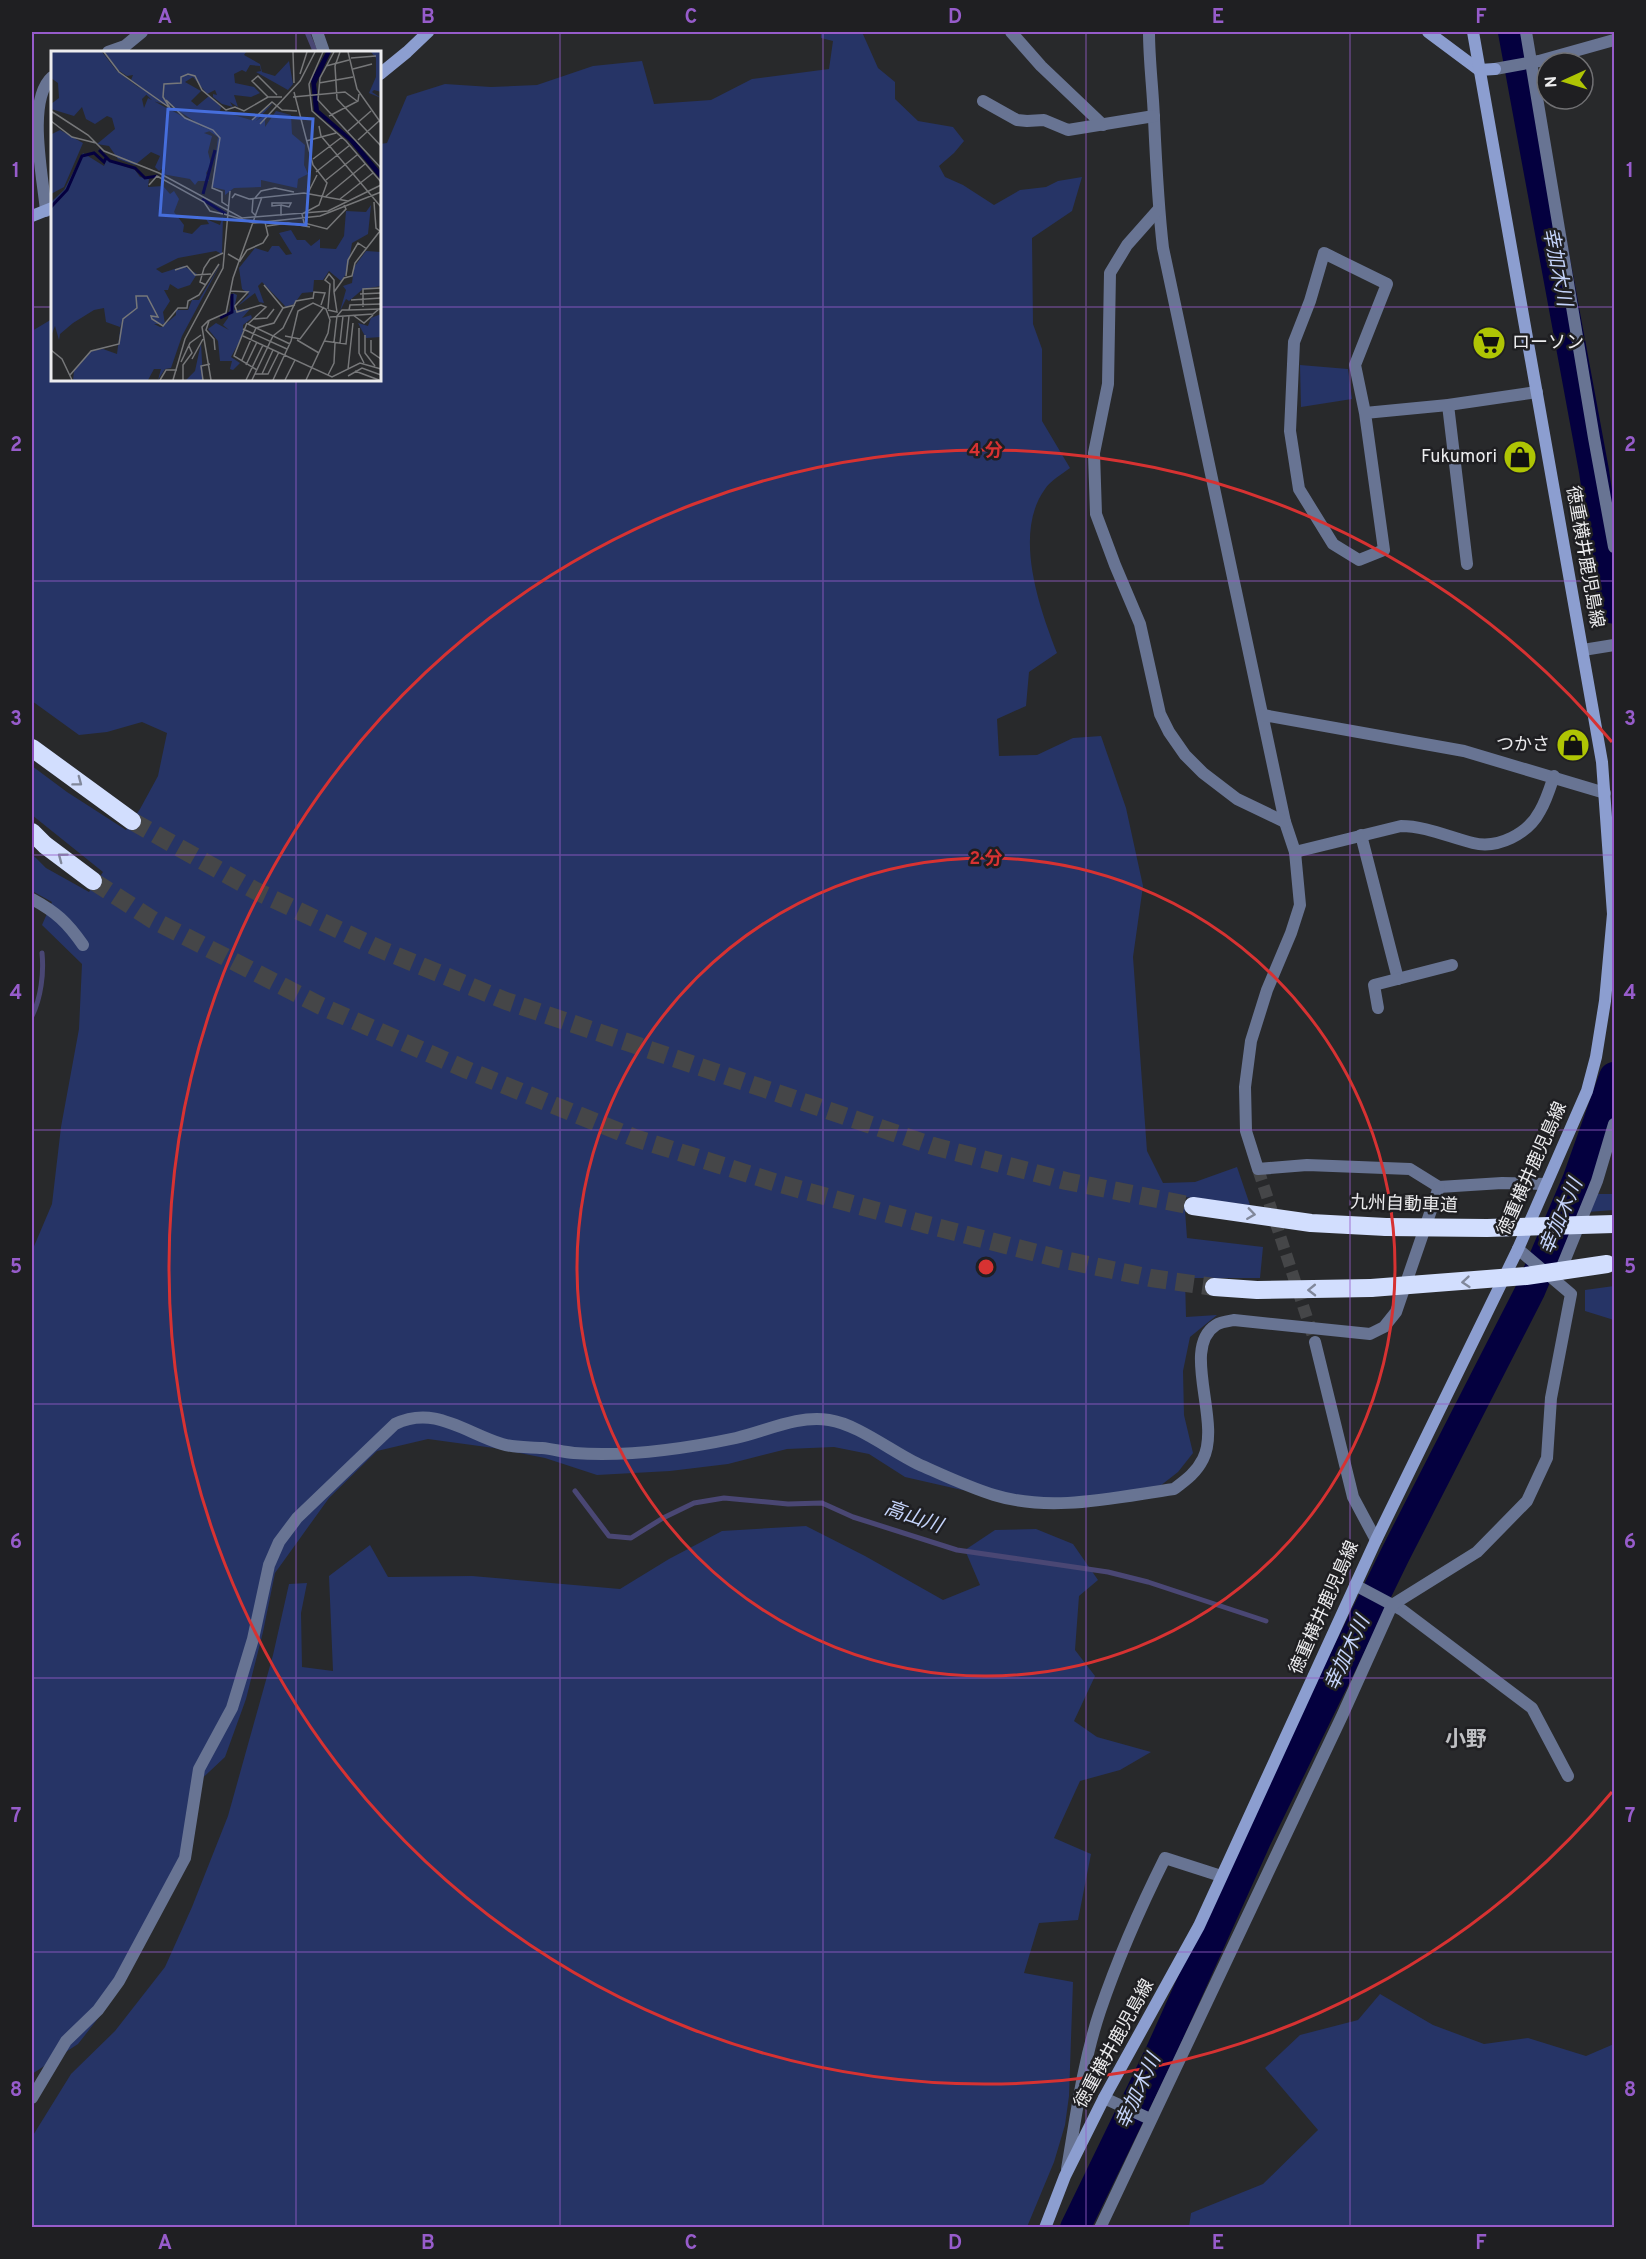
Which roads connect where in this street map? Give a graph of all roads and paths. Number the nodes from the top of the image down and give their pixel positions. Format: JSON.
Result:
{"nodes":[{"id":1,"x":142,"y":32,"type":"edge"},
{"id":2,"x":317,"y":32,"type":"edge"},
{"id":3,"x":428,"y":32,"type":"edge"},
{"id":4,"x":1011,"y":32,"type":"edge"},
{"id":5,"x":1149,"y":32,"type":"edge"},
{"id":6,"x":1428,"y":32,"type":"edge"},
{"id":7,"x":1473,"y":32,"type":"edge"},
{"id":8,"x":1526,"y":32,"type":"edge"},
{"id":9,"x":1614,"y":40,"type":"edge"},
{"id":10,"x":111,"y":51,"type":"edge"},
{"id":11,"x":324,"y":51,"type":"edge"},
{"id":12,"x":1530,"y":63,"type":"junction"},
{"id":13,"x":1496,"y":69,"type":"joint"},
{"id":14,"x":1479,"y":70,"type":"junction"},
{"id":15,"x":381,"y":73,"type":"edge"},
{"id":16,"x":51,"y":78,"type":"edge"},
{"id":17,"x":983,"y":101,"type":"dead end"},
{"id":18,"x":1154,"y":116,"type":"junction"},
{"id":19,"x":1103,"y":125,"type":"junction"},
{"id":20,"x":49,"y":209,"type":"edge"},
{"id":21,"x":1158,"y":210,"type":"junction"},
{"id":22,"x":32,"y":216,"type":"edge"},
{"id":23,"x":1537,"y":392,"type":"junction"},
{"id":24,"x":1448,"y":405,"type":"junction"},
{"id":25,"x":1365,"y":413,"type":"junction"},
{"id":26,"x":1614,"y":547,"type":"edge"},
{"id":27,"x":1467,"y":564,"type":"dead end"},
{"id":28,"x":1614,"y":645,"type":"edge"},
{"id":29,"x":1583,"y":650,"type":"junction"},
{"id":30,"x":1263,"y":715,"type":"junction"},
{"id":31,"x":32,"y":748,"type":"edge"},
{"id":32,"x":1554,"y":776,"type":"junction"},
{"id":33,"x":1610,"y":795,"type":"edge"},
{"id":34,"x":132,"y":821,"type":"tunnel mouth"},
{"id":35,"x":1285,"y":822,"type":"junction"},
{"id":36,"x":32,"y":832,"type":"edge"},
{"id":37,"x":1361,"y":835,"type":"junction"},
{"id":38,"x":1294,"y":852,"type":"junction"},
{"id":39,"x":93,"y":881,"type":"tunnel mouth"},
{"id":40,"x":32,"y":899,"type":"edge"},
{"id":41,"x":83,"y":945,"type":"dead end"},
{"id":42,"x":1452,"y":965,"type":"dead end"},
{"id":43,"x":1398,"y":979,"type":"junction"},
{"id":44,"x":1378,"y":1008,"type":"dead end"},
{"id":45,"x":1614,"y":1124,"type":"edge"},
{"id":46,"x":1546,"y":1184,"type":"junction"},
{"id":47,"x":1439,"y":1186,"type":"junction"},
{"id":48,"x":1193,"y":1206,"type":"tunnel mouth"},
{"id":49,"x":1614,"y":1224,"type":"edge"},
{"id":50,"x":1521,"y":1251,"type":"junction"},
{"id":51,"x":1611,"y":1264,"type":"edge"},
{"id":52,"x":1551,"y":1277,"type":"junction"},
{"id":53,"x":1214,"y":1287,"type":"tunnel mouth"},
{"id":54,"x":1315,"y":1342,"type":"tunnel mouth"},
{"id":55,"x":1376,"y":1540,"type":"junction"},
{"id":56,"x":1355,"y":1585,"type":"junction"},
{"id":57,"x":1390,"y":1604,"type":"junction"},
{"id":58,"x":1568,"y":1776,"type":"dead end"},
{"id":59,"x":1221,"y":1876,"type":"junction"},
{"id":60,"x":32,"y":2098,"type":"edge"},
{"id":61,"x":1104,"y":2098,"type":"junction"},
{"id":62,"x":1150,"y":2119,"type":"junction"},
{"id":63,"x":1065,"y":2176,"type":"junction"},
{"id":64,"x":1045,"y":2228,"type":"edge"},
{"id":65,"x":1100,"y":2228,"type":"edge"}],
"edges":[{"from":1,"to":10,"type":"street"},
{"from":2,"to":11,"type":"street"},
{"from":3,"to":15,"type":"main road"},
{"from":4,"to":19,"type":"street"},
{"from":5,"to":18,"type":"street"},
{"from":6,"to":14,"type":"main road"},
{"from":7,"to":14,"type":"main road","name":"徳重横井鹿児島線"},
{"from":8,"to":12,"type":"street"},
{"from":9,"to":12,"type":"street"},
{"from":12,"to":13,"type":"street"},
{"from":12,"to":26,"type":"street"},
{"from":13,"to":14,"type":"main road"},
{"from":14,"to":23,"type":"main road","name":"徳重横井鹿児島線"},
{"from":16,"to":20,"type":"street"},
{"from":17,"to":19,"type":"street"},
{"from":18,"to":19,"type":"street"},
{"from":18,"to":21,"type":"street"},
{"from":20,"to":22,"type":"main road"},
{"from":21,"to":30,"type":"street"},
{"from":21,"to":35,"type":"street"},
{"from":23,"to":24,"type":"street"},
{"from":23,"to":29,"type":"main road","name":"徳重横井鹿児島線"},
{"from":24,"to":25,"type":"street"},
{"from":24,"to":27,"type":"street"},
{"from":25,"to":25,"type":"street"},
{"from":28,"to":29,"type":"street"},
{"from":29,"to":33,"type":"main road","name":"徳重横井鹿児島線"},
{"from":30,"to":32,"type":"street"},
{"from":30,"to":35,"type":"street"},
{"from":31,"to":34,"type":"highway","one_way":true},
{"from":32,"to":33,"type":"street"},
{"from":32,"to":37,"type":"street"},
{"from":33,"to":46,"type":"main road","name":"徳重横井鹿児島線"},
{"from":35,"to":38,"type":"street"},
{"from":39,"to":36,"type":"highway","one_way":true},
{"from":37,"to":38,"type":"street"},
{"from":37,"to":43,"type":"street"},
{"from":38,"to":47,"type":"street"},
{"from":40,"to":41,"type":"street"},
{"from":42,"to":43,"type":"street"},
{"from":43,"to":44,"type":"street"},
{"from":45,"to":52,"type":"street"},
{"from":46,"to":47,"type":"street"},
{"from":46,"to":50,"type":"main road","name":"徳重横井鹿児島線"},
{"from":47,"to":60,"type":"street"},
{"from":48,"to":49,"type":"highway","name":"九州自動車道","one_way":true,"bridge":true},
{"from":50,"to":52,"type":"street"},
{"from":50,"to":55,"type":"main road","name":"徳重横井鹿児島線"},
{"from":51,"to":53,"type":"highway","one_way":true,"bridge":true},
{"from":52,"to":57,"type":"street"},
{"from":54,"to":55,"type":"street"},
{"from":55,"to":56,"type":"main road","name":"徳重横井鹿児島線"},
{"from":56,"to":57,"type":"street"},
{"from":56,"to":59,"type":"main road","name":"徳重横井鹿児島線"},
{"from":57,"to":58,"type":"street"},
{"from":57,"to":62,"type":"street"},
{"from":59,"to":61,"type":"main road","name":"徳重横井鹿児島線"},
{"from":59,"to":63,"type":"street"},
{"from":61,"to":62,"type":"street"},
{"from":61,"to":63,"type":"main road","name":"徳重横井鹿児島線"},
{"from":62,"to":65,"type":"street"},
{"from":63,"to":64,"type":"main road","name":"徳重横井鹿児島線"}]}
